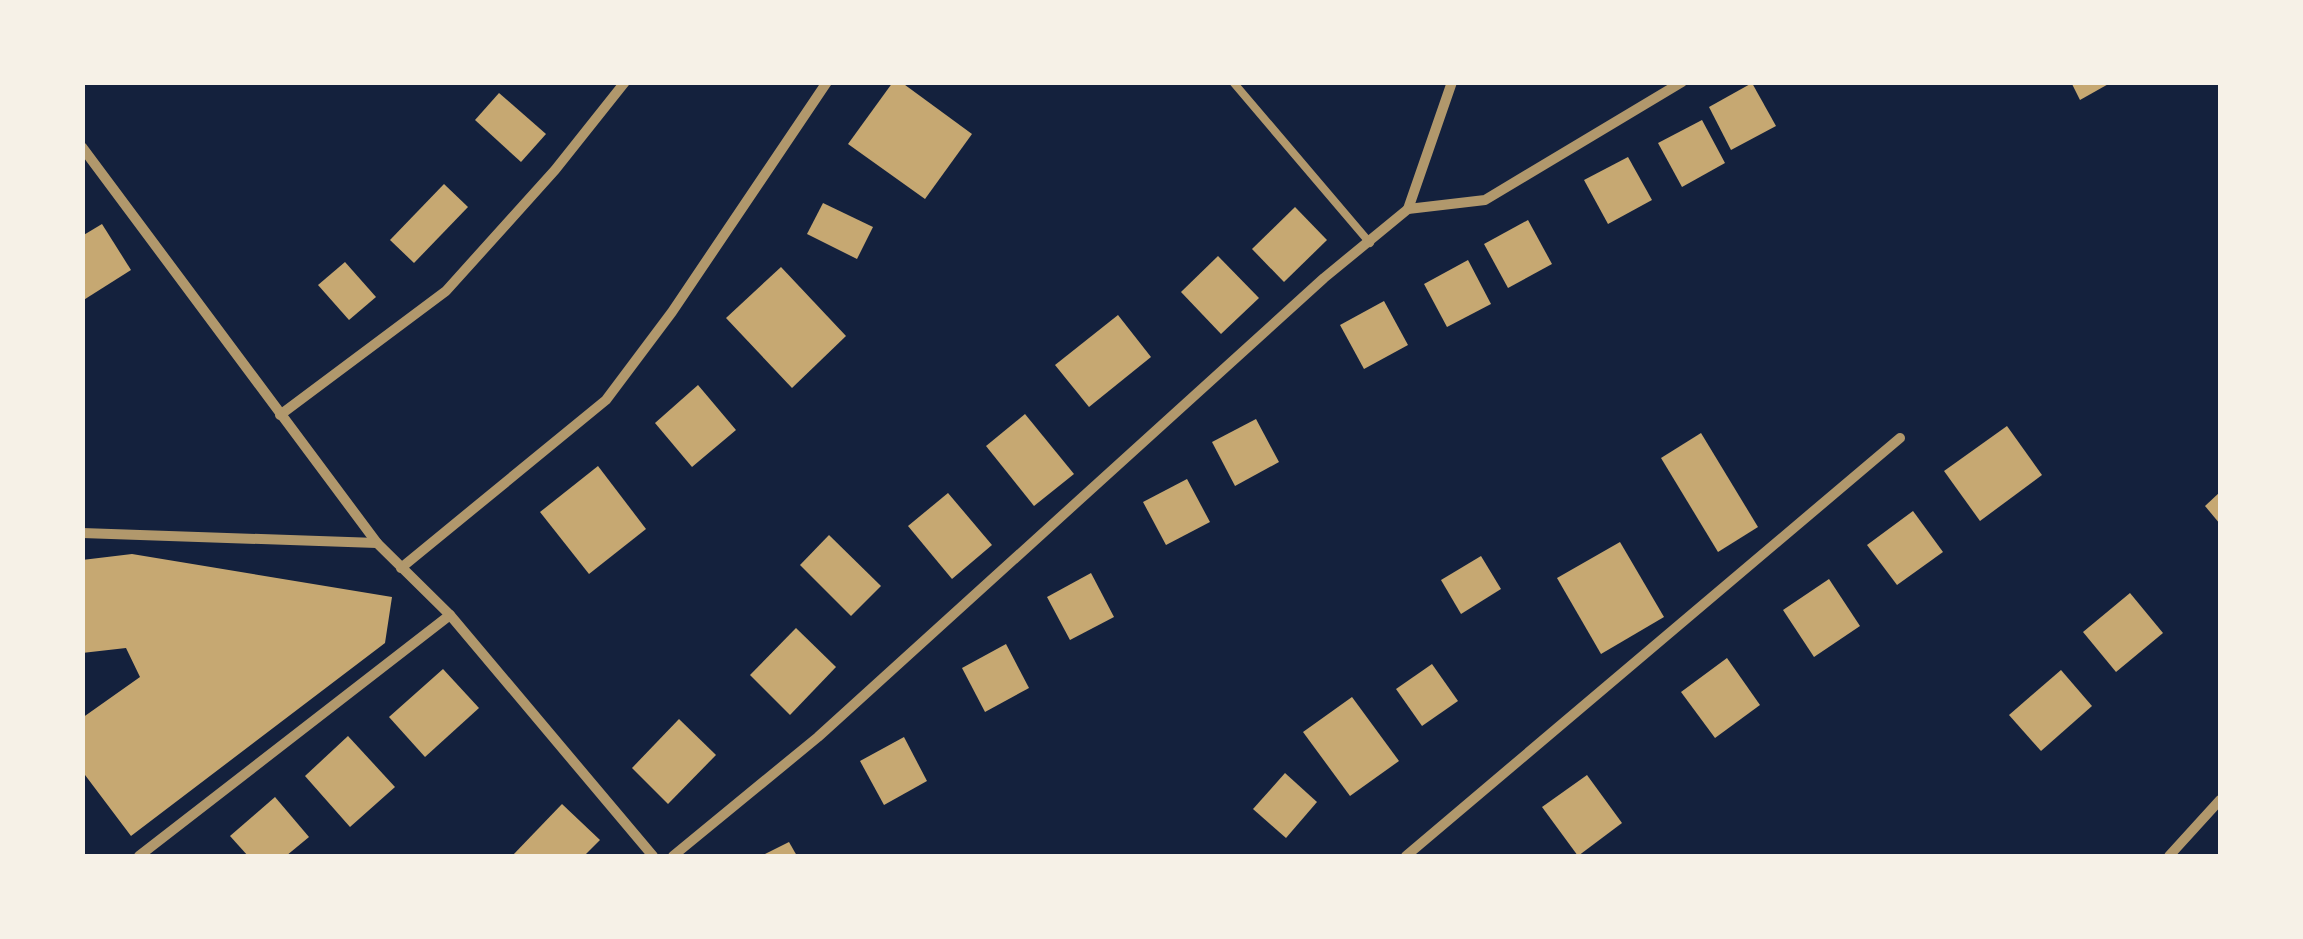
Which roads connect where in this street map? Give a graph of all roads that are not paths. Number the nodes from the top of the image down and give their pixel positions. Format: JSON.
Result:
{"nodes":[{"id":1,"x":625,"y":82,"type":"edge"},
{"id":2,"x":827,"y":82,"type":"edge"},
{"id":3,"x":1233,"y":82,"type":"edge"},
{"id":4,"x":1452,"y":82,"type":"edge"},
{"id":5,"x":1682,"y":82,"type":"edge"},
{"id":6,"x":82,"y":147,"type":"edge"},
{"id":7,"x":1408,"y":208,"type":"junction"},
{"id":8,"x":1371,"y":244,"type":"junction"},
{"id":9,"x":280,"y":415,"type":"junction"},
{"id":10,"x":1900,"y":438,"type":"dead end"},
{"id":11,"x":82,"y":532,"type":"edge"},
{"id":12,"x":377,"y":543,"type":"junction"},
{"id":13,"x":402,"y":568,"type":"junction"},
{"id":14,"x":450,"y":615,"type":"junction"},
{"id":15,"x":2220,"y":800,"type":"edge"},
{"id":16,"x":140,"y":856,"type":"edge"},
{"id":17,"x":654,"y":856,"type":"edge"},
{"id":18,"x":673,"y":856,"type":"edge"},
{"id":19,"x":1406,"y":856,"type":"edge"},
{"id":20,"x":2169,"y":856,"type":"edge"}],
"edges":[{"from":1,"to":9,"type":"street"},
{"from":2,"to":13,"type":"street"},
{"from":3,"to":8,"type":"lane"},
{"from":4,"to":7,"type":"street"},
{"from":5,"to":7,"type":"street"},
{"from":6,"to":9,"type":"street"},
{"from":7,"to":8,"type":"street"},
{"from":8,"to":18,"type":"street"},
{"from":9,"to":12,"type":"street"},
{"from":10,"to":19,"type":"street"},
{"from":11,"to":12,"type":"street"},
{"from":12,"to":13,"type":"street"},
{"from":13,"to":14,"type":"street"},
{"from":14,"to":16,"type":"street"},
{"from":14,"to":17,"type":"street"},
{"from":15,"to":20,"type":"street"}]}
